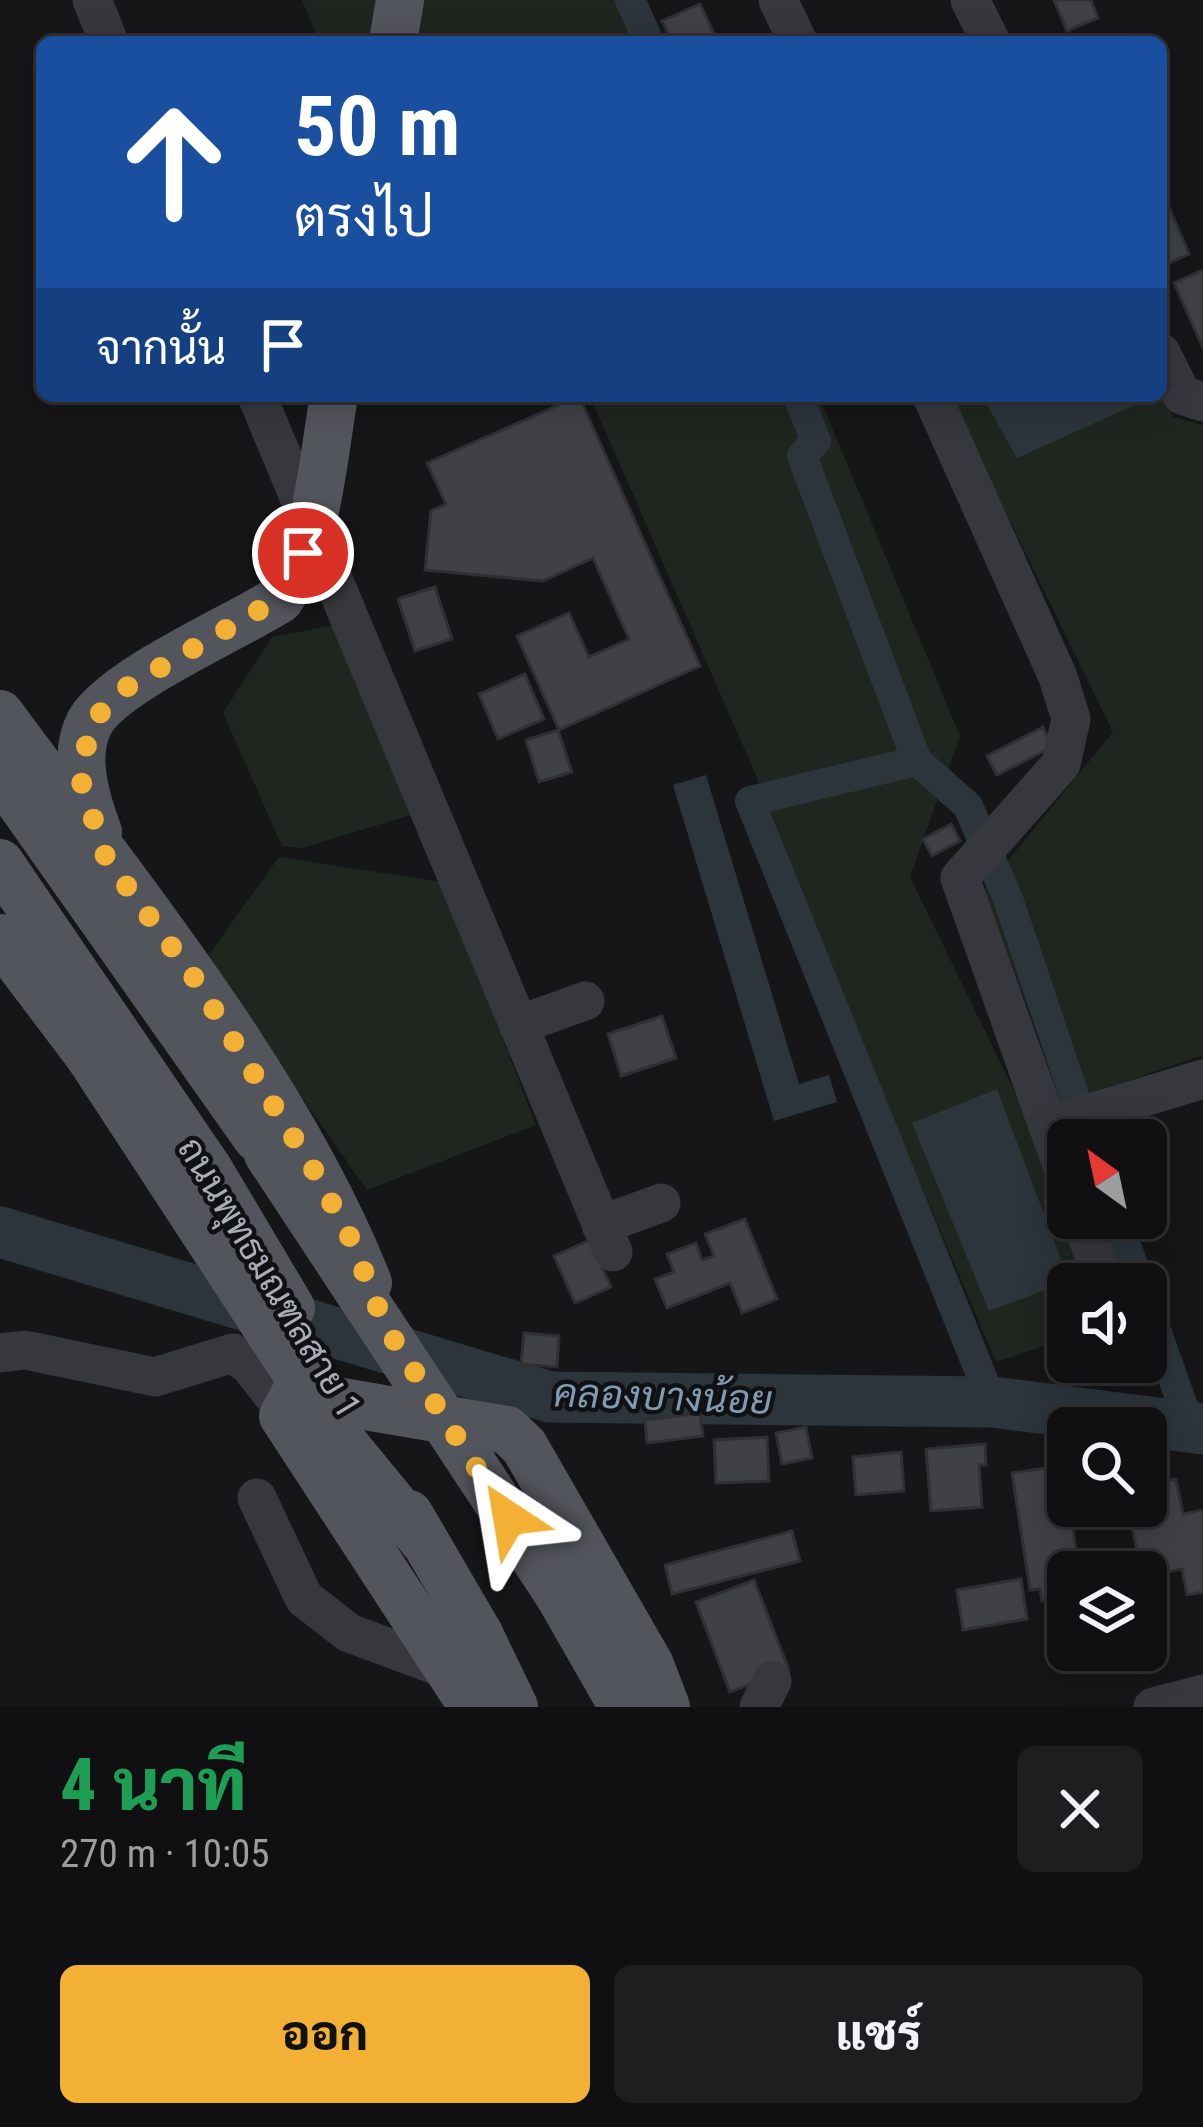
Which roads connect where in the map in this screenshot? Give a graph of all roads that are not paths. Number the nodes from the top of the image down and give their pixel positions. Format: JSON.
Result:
{"nodes":[{"id":1,"x":92,"y":0,"type":"edge"},
{"id":2,"x":400,"y":0,"type":"edge"},
{"id":3,"x":778,"y":0,"type":"edge"},
{"id":4,"x":970,"y":0,"type":"edge"},
{"id":5,"x":107,"y":36,"type":"edge"},
{"id":6,"x":394,"y":36,"type":"edge"},
{"id":7,"x":795,"y":36,"type":"edge"},
{"id":8,"x":988,"y":36,"type":"edge"},
{"id":9,"x":1167,"y":365,"type":"edge"},
{"id":10,"x":259,"y":402,"type":"edge"},
{"id":11,"x":333,"y":402,"type":"edge"},
{"id":12,"x":935,"y":402,"type":"edge"},
{"id":13,"x":1203,"y":402,"type":"edge"},
{"id":14,"x":312,"y":528,"type":"junction"},
{"id":15,"x":0,"y":714,"type":"edge"},
{"id":16,"x":0,"y":774,"type":"edge"},
{"id":17,"x":0,"y":863,"type":"edge"},
{"id":18,"x":96,"y":873,"type":"junction"},
{"id":19,"x":21,"y":927,"type":"edge"},
{"id":20,"x":585,"y":1001,"type":"dead end"},
{"id":21,"x":518,"y":1025,"type":"junction"},
{"id":22,"x":1203,"y":1079,"type":"edge"},
{"id":23,"x":1047,"y":1119,"type":"edge"},
{"id":24,"x":1069,"y":1119,"type":"edge"},
{"id":25,"x":661,"y":1203,"type":"dead end"},
{"id":26,"x":385,"y":1326,"type":"junction"},
{"id":27,"x":0,"y":1353,"type":"edge"},
{"id":28,"x":283,"y":1408,"type":"junction"},
{"id":29,"x":257,"y":1498,"type":"dead end"},
{"id":30,"x":423,"y":1540,"type":"junction"},
{"id":31,"x":467,"y":1671,"type":"edge"},
{"id":32,"x":1203,"y":1694,"type":"edge"},
{"id":33,"x":514,"y":1707,"type":"edge"},
{"id":34,"x":623,"y":1707,"type":"edge"},
{"id":35,"x":666,"y":1707,"type":"edge"},
{"id":36,"x":1153,"y":1707,"type":"edge"}],
"edges":[{"from":1,"to":5,"type":"street"},
{"from":2,"to":6,"type":"main road"},
{"from":3,"to":7,"type":"street"},
{"from":4,"to":8,"type":"street"},
{"from":9,"to":13,"type":"street"},
{"from":10,"to":14,"type":"street"},
{"from":11,"to":14,"type":"main road"},
{"from":12,"to":23,"type":"street"},
{"from":14,"to":18,"type":"main road"},
{"from":14,"to":21,"type":"street"},
{"from":15,"to":18,"type":"main road"},
{"from":16,"to":18,"type":"main road","name":"ถนนพุทธมณฑลสาย 1"},
{"from":17,"to":19,"type":"main road","name":"ถนนพุทธมณฑลสาย 1"},
{"from":18,"to":26,"type":"main road","name":"ถนนพุทธมณฑลสาย 1","bridge":true},
{"from":18,"to":26,"type":"main road"},
{"from":19,"to":30,"type":"main road","bridge":true},
{"from":19,"to":30,"type":"main road","name":"ถนนพุทธมณฑลสาย 1","bridge":true},
{"from":20,"to":21,"type":"street"},
{"from":21,"to":25,"type":"street"},
{"from":22,"to":24,"type":"street"},
{"from":26,"to":34,"type":"main road","name":"ถนนพุทธมณฑลสาย 1","bridge":true},
{"from":27,"to":28,"type":"street"},
{"from":28,"to":31,"type":"main road"},
{"from":28,"to":35,"type":"main road"},
{"from":29,"to":31,"type":"street"},
{"from":30,"to":31,"type":"main road","name":"ถนนพุทธมณฑลสาย 1","bridge":true},
{"from":31,"to":33,"type":"main road","name":"ถนนพุทธมณฑลสาย 1"},
{"from":32,"to":36,"type":"street"}]}
